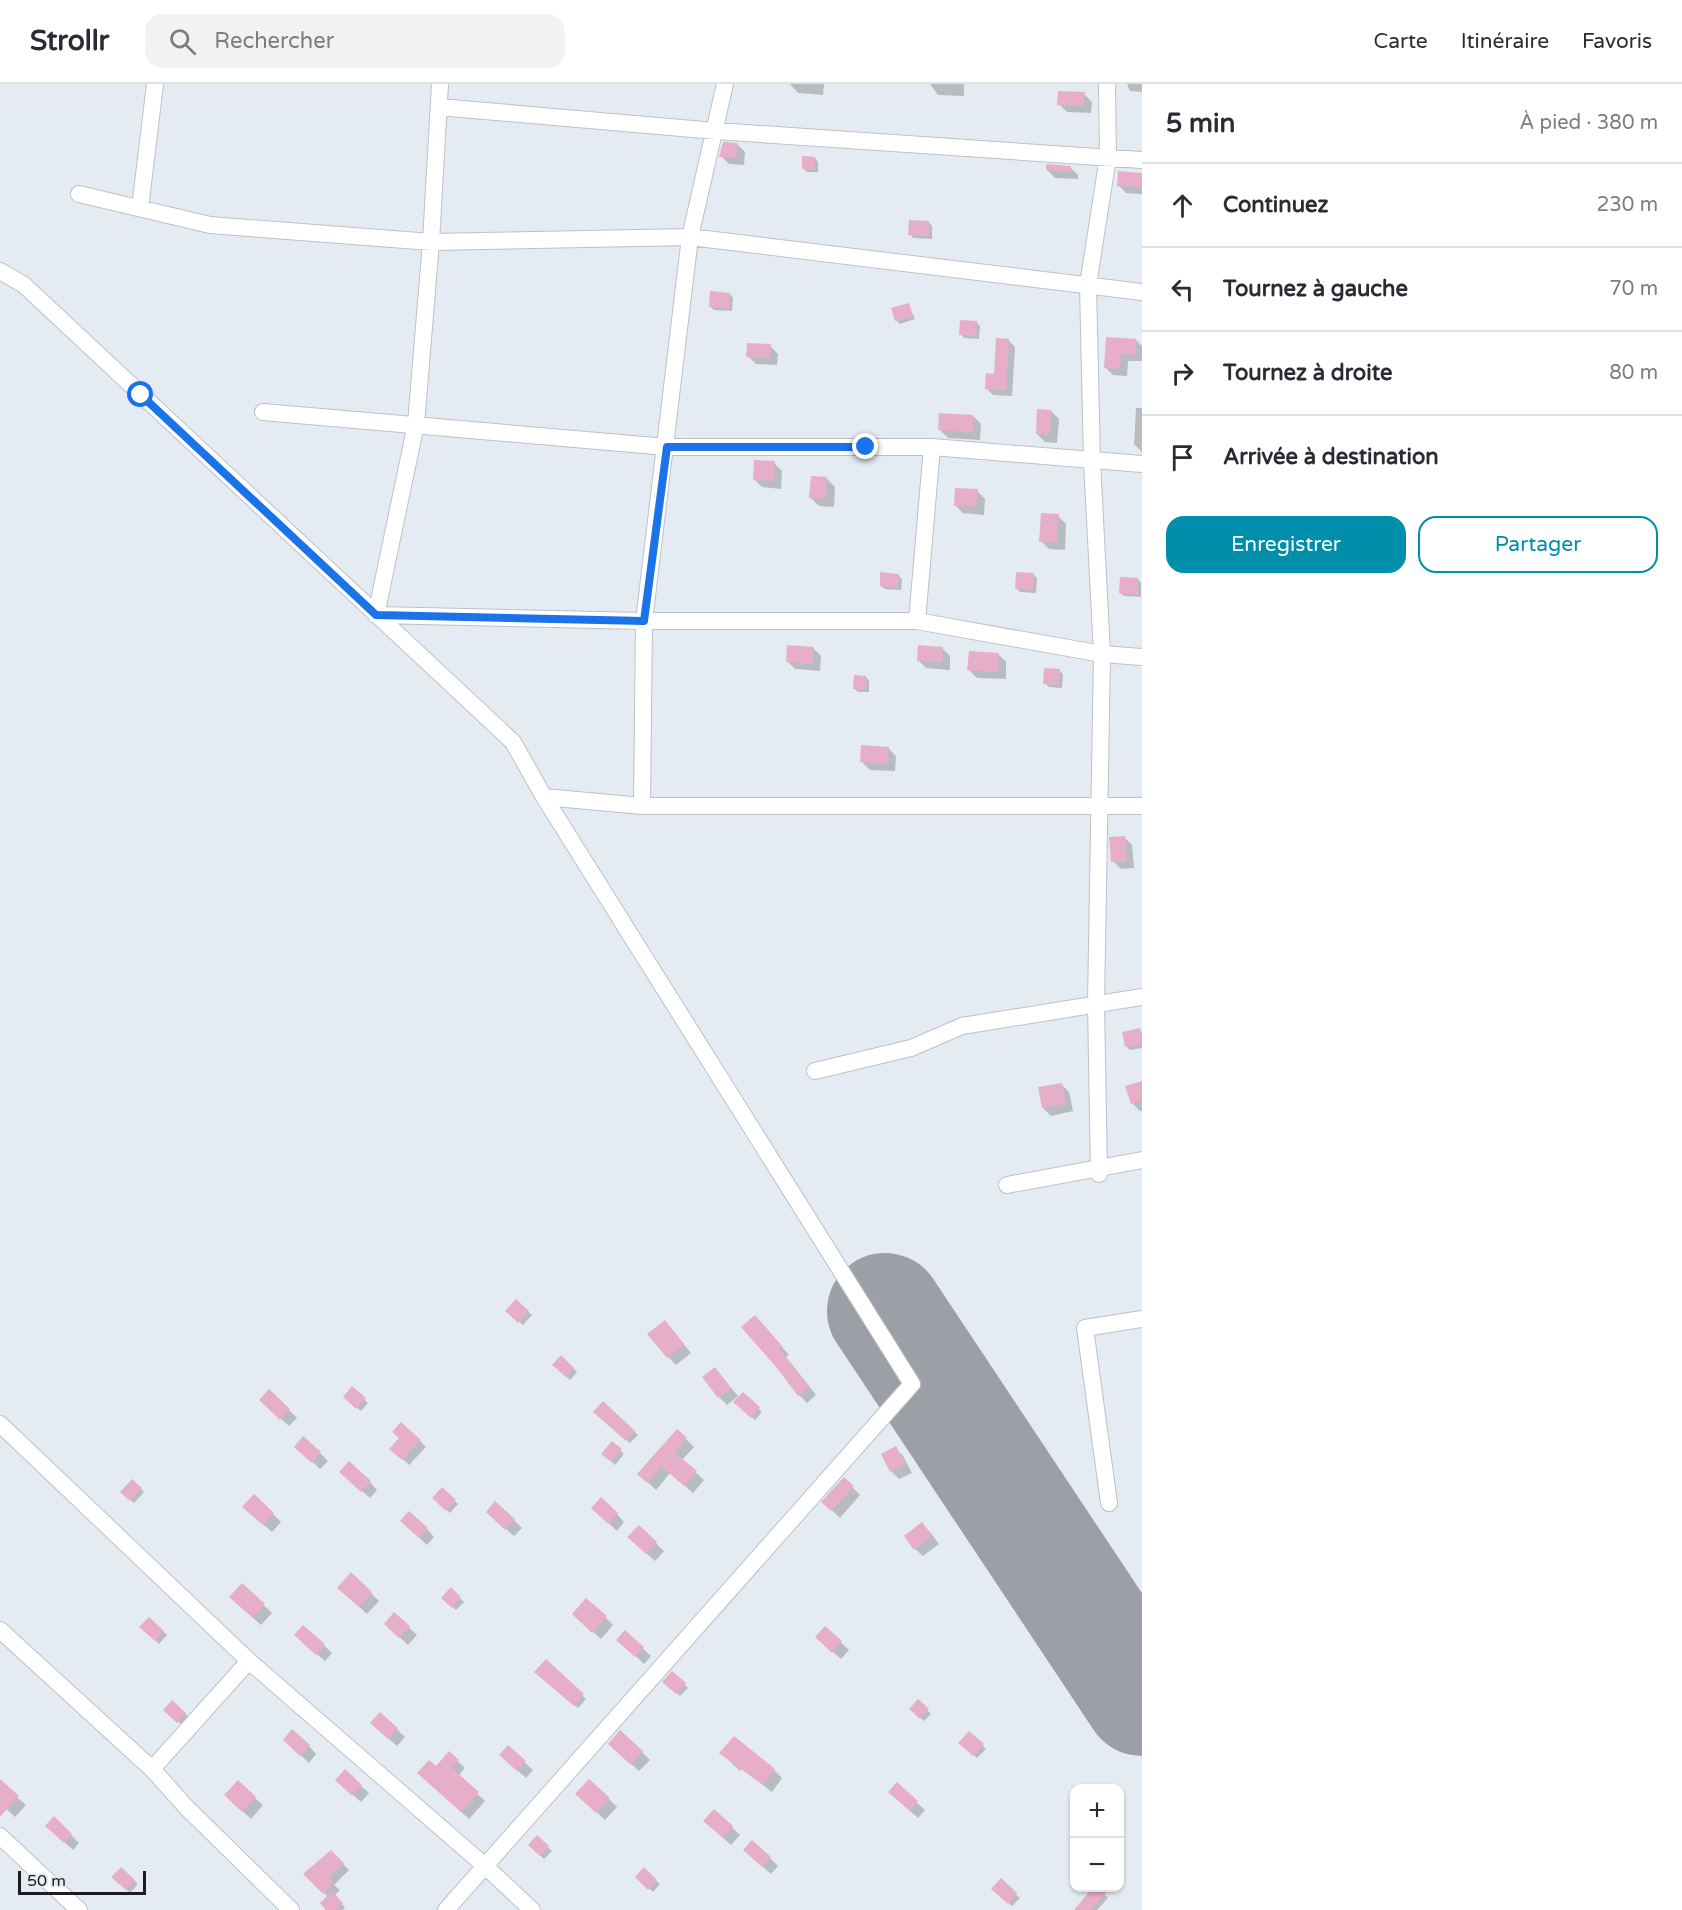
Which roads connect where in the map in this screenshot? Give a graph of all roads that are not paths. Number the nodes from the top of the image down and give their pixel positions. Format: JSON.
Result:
{"nodes":[{"id":1,"x":155,"y":84,"type":"edge"},
{"id":2,"x":440,"y":84,"type":"edge"},
{"id":3,"x":725,"y":84,"type":"edge"},
{"id":4,"x":1107,"y":84,"type":"edge"},
{"id":5,"x":439,"y":107,"type":"junction"},
{"id":6,"x":716,"y":131,"type":"junction"},
{"id":7,"x":1108,"y":157,"type":"junction"},
{"id":8,"x":1142,"y":160,"type":"edge"},
{"id":9,"x":79,"y":194,"type":"dead end"},
{"id":10,"x":140,"y":208,"type":"junction"},
{"id":11,"x":690,"y":237,"type":"junction"},
{"id":12,"x":431,"y":242,"type":"junction"},
{"id":13,"x":0,"y":271,"type":"edge"},
{"id":14,"x":1088,"y":285,"type":"junction"},
{"id":15,"x":1142,"y":292,"type":"edge"},
{"id":16,"x":263,"y":412,"type":"dead end"},
{"id":17,"x":416,"y":424,"type":"junction"},
{"id":18,"x":667,"y":447,"type":"junction"},
{"id":19,"x":932,"y":447,"type":"junction"},
{"id":20,"x":1092,"y":461,"type":"junction"},
{"id":21,"x":1142,"y":464,"type":"edge"},
{"id":22,"x":376,"y":615,"type":"junction"},
{"id":23,"x":644,"y":621,"type":"junction"},
{"id":24,"x":917,"y":621,"type":"junction"},
{"id":25,"x":1102,"y":654,"type":"junction"},
{"id":26,"x":1142,"y":657,"type":"edge"},
{"id":27,"x":544,"y":797,"type":"junction"},
{"id":28,"x":642,"y":806,"type":"junction"},
{"id":29,"x":1100,"y":806,"type":"junction"},
{"id":30,"x":1142,"y":806,"type":"edge"},
{"id":31,"x":1142,"y":997,"type":"edge"},
{"id":32,"x":1096,"y":1004,"type":"junction"},
{"id":33,"x":815,"y":1071,"type":"dead end"},
{"id":34,"x":1142,"y":1160,"type":"edge"},
{"id":35,"x":1099,"y":1171,"type":"junction"},
{"id":36,"x":1008,"y":1185,"type":"dead end"},
{"id":37,"x":1142,"y":1319,"type":"edge"},
{"id":38,"x":0,"y":1424,"type":"edge"},
{"id":39,"x":1109,"y":1503,"type":"dead end"},
{"id":40,"x":0,"y":1630,"type":"edge"},
{"id":41,"x":249,"y":1661,"type":"junction"},
{"id":42,"x":152,"y":1769,"type":"junction"},
{"id":43,"x":0,"y":1836,"type":"edge"},
{"id":44,"x":485,"y":1866,"type":"junction"},
{"id":45,"x":79,"y":1910,"type":"edge"},
{"id":46,"x":291,"y":1910,"type":"edge"},
{"id":47,"x":446,"y":1910,"type":"edge"},
{"id":48,"x":532,"y":1910,"type":"edge"}],
"edges":[{"from":1,"to":10,"type":"street"},
{"from":2,"to":5,"type":"street"},
{"from":3,"to":6,"type":"street"},
{"from":4,"to":7,"type":"street"},
{"from":5,"to":6,"type":"street"},
{"from":5,"to":12,"type":"street"},
{"from":6,"to":7,"type":"street"},
{"from":6,"to":11,"type":"street"},
{"from":7,"to":8,"type":"street"},
{"from":7,"to":14,"type":"street"},
{"from":9,"to":10,"type":"street"},
{"from":10,"to":12,"type":"street"},
{"from":11,"to":12,"type":"street"},
{"from":11,"to":14,"type":"street"},
{"from":11,"to":18,"type":"street"},
{"from":12,"to":17,"type":"street"},
{"from":13,"to":22,"type":"street"},
{"from":14,"to":15,"type":"street"},
{"from":14,"to":20,"type":"street"},
{"from":16,"to":17,"type":"street"},
{"from":17,"to":18,"type":"street"},
{"from":17,"to":22,"type":"street"},
{"from":18,"to":19,"type":"street"},
{"from":18,"to":23,"type":"street"},
{"from":19,"to":20,"type":"street"},
{"from":19,"to":24,"type":"street"},
{"from":20,"to":21,"type":"street"},
{"from":20,"to":25,"type":"street"},
{"from":22,"to":23,"type":"street"},
{"from":22,"to":27,"type":"street"},
{"from":23,"to":24,"type":"street"},
{"from":23,"to":28,"type":"street"},
{"from":24,"to":25,"type":"street"},
{"from":25,"to":26,"type":"street"},
{"from":25,"to":29,"type":"street"},
{"from":27,"to":28,"type":"street"},
{"from":27,"to":44,"type":"street"},
{"from":28,"to":29,"type":"street"},
{"from":29,"to":30,"type":"street"},
{"from":29,"to":32,"type":"street"},
{"from":31,"to":32,"type":"street"},
{"from":32,"to":33,"type":"street"},
{"from":32,"to":35,"type":"street"},
{"from":34,"to":35,"type":"street"},
{"from":35,"to":36,"type":"street"},
{"from":37,"to":39,"type":"street"},
{"from":38,"to":41,"type":"street"},
{"from":40,"to":42,"type":"street"},
{"from":41,"to":42,"type":"street"},
{"from":41,"to":44,"type":"street"},
{"from":42,"to":46,"type":"street"},
{"from":43,"to":45,"type":"street"},
{"from":44,"to":47,"type":"street"},
{"from":44,"to":48,"type":"street"}]}
